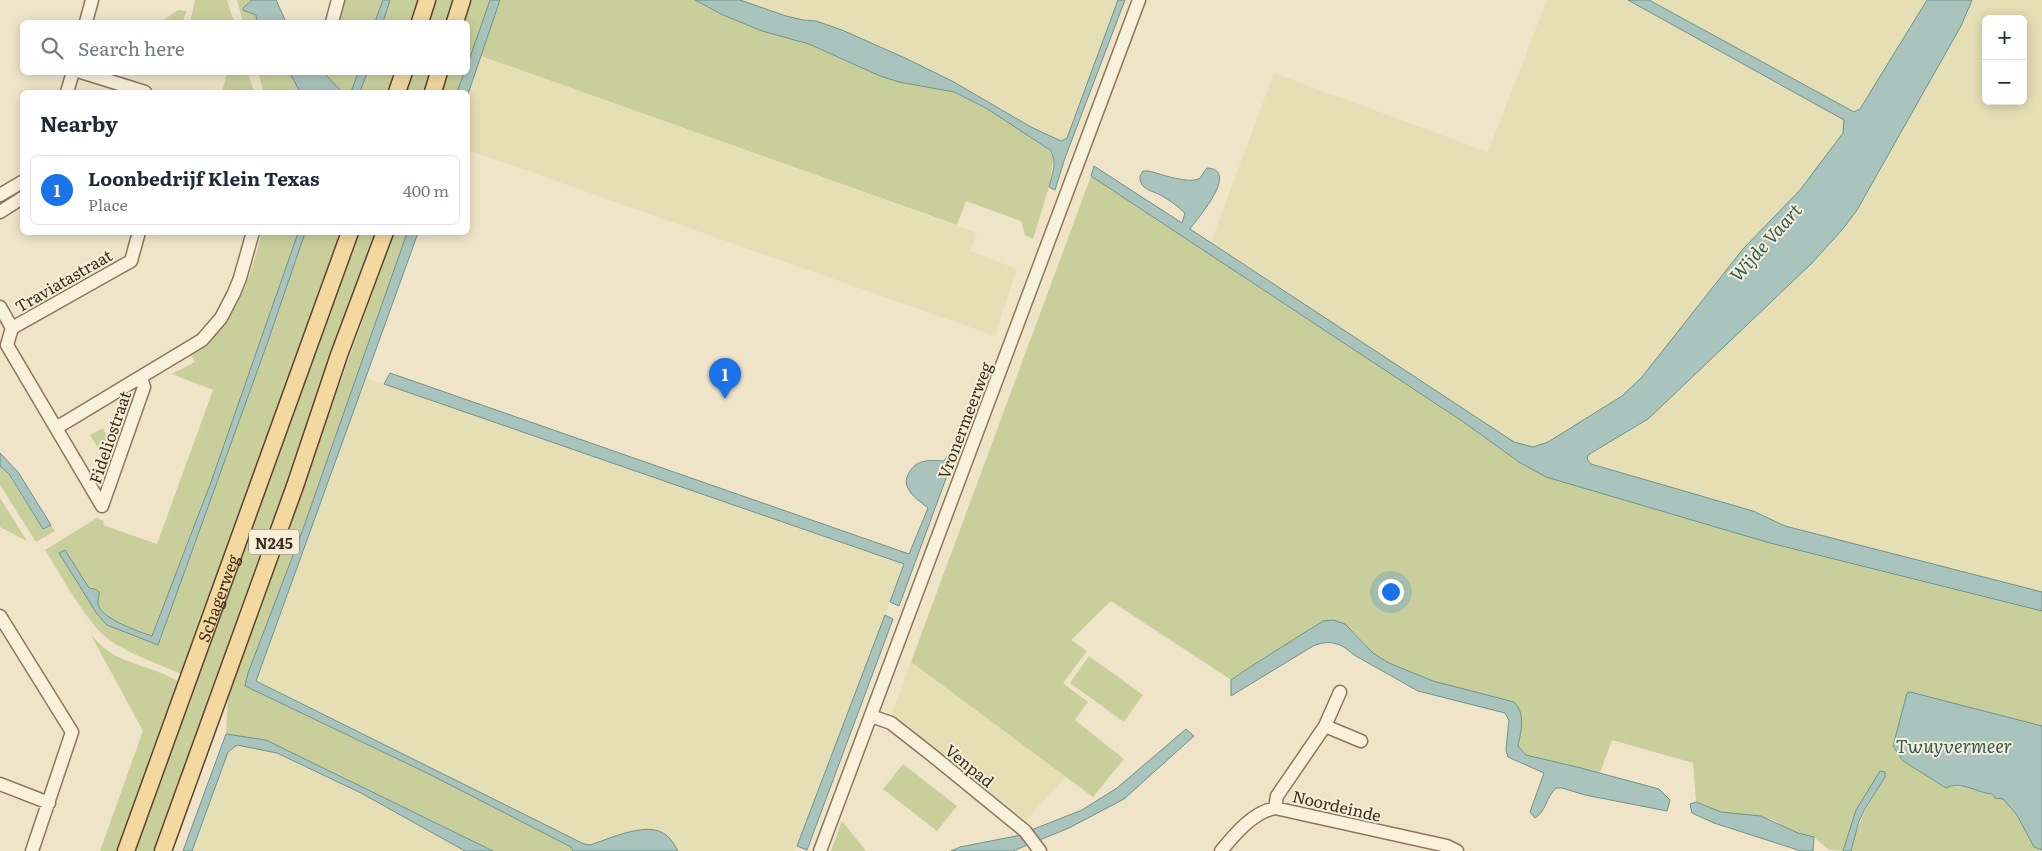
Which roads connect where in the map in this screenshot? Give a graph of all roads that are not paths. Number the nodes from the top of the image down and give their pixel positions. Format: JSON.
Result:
{"nodes":[{"id":1,"x":92,"y":0,"type":"edge"},
{"id":2,"x":338,"y":0,"type":"edge"},
{"id":3,"x":427,"y":0,"type":"edge"},
{"id":4,"x":462,"y":0,"type":"edge"},
{"id":5,"x":1139,"y":0,"type":"edge"},
{"id":6,"x":87,"y":20,"type":"edge"},
{"id":7,"x":333,"y":20,"type":"edge"},
{"id":8,"x":421,"y":20,"type":"edge"},
{"id":9,"x":456,"y":20,"type":"edge"},
{"id":10,"x":72,"y":75,"type":"edge"},
{"id":11,"x":90,"y":75,"type":"edge"},
{"id":12,"x":403,"y":75,"type":"edge"},
{"id":13,"x":438,"y":75,"type":"edge"},
{"id":14,"x":68,"y":90,"type":"edge"},
{"id":15,"x":138,"y":90,"type":"edge"},
{"id":16,"x":398,"y":90,"type":"edge"},
{"id":17,"x":434,"y":90,"type":"edge"},
{"id":18,"x":20,"y":183,"type":"edge"},
{"id":19,"x":0,"y":195,"type":"edge"},
{"id":20,"x":20,"y":199,"type":"edge"},
{"id":21,"x":0,"y":212,"type":"edge"},
{"id":22,"x":138,"y":235,"type":"edge"},
{"id":23,"x":252,"y":235,"type":"edge"},
{"id":24,"x":349,"y":235,"type":"edge"},
{"id":25,"x":384,"y":235,"type":"edge"},
{"id":26,"x":0,"y":307,"type":"edge"},
{"id":27,"x":12,"y":328,"type":"junction"},
{"id":28,"x":141,"y":378,"type":"junction"},
{"id":29,"x":56,"y":428,"type":"junction"},
{"id":30,"x":0,"y":616,"type":"edge"},
{"id":31,"x":1340,"y":692,"type":"dead end"},
{"id":32,"x":871,"y":716,"type":"junction"},
{"id":33,"x":1325,"y":726,"type":"junction"},
{"id":34,"x":1361,"y":741,"type":"dead end"},
{"id":35,"x":0,"y":784,"type":"edge"},
{"id":36,"x":50,"y":803,"type":"junction"},
{"id":37,"x":1275,"y":808,"type":"junction"},
{"id":38,"x":1037,"y":847,"type":"edge"},
{"id":39,"x":32,"y":851,"type":"edge"},
{"id":40,"x":126,"y":851,"type":"edge"},
{"id":41,"x":163,"y":851,"type":"edge"},
{"id":42,"x":820,"y":851,"type":"edge"},
{"id":43,"x":1221,"y":851,"type":"edge"},
{"id":44,"x":1457,"y":851,"type":"edge"}],
"edges":[{"from":1,"to":6,"type":"street"},
{"from":2,"to":7,"type":"street"},
{"from":3,"to":8,"type":"main road"},
{"from":4,"to":9,"type":"main road"},
{"from":5,"to":32,"type":"street","name":"Vronermeerweg"},
{"from":10,"to":14,"type":"street"},
{"from":11,"to":15,"type":"street"},
{"from":12,"to":16,"type":"main road"},
{"from":13,"to":17,"type":"main road"},
{"from":18,"to":19,"type":"street"},
{"from":20,"to":21,"type":"street"},
{"from":22,"to":27,"type":"street","name":"Traviatastraat"},
{"from":23,"to":28,"type":"street","name":"Fideliostraat"},
{"from":24,"to":40,"type":"main road","name":"Schagerweg","number":"N245"},
{"from":25,"to":41,"type":"main road","number":"N245"},
{"from":26,"to":27,"type":"street"},
{"from":27,"to":29,"type":"street","name":"Fideliostraat"},
{"from":28,"to":29,"type":"street","name":"Fideliostraat"},
{"from":28,"to":29,"type":"street","name":"Fideliostraat"},
{"from":30,"to":36,"type":"street"},
{"from":31,"to":33,"type":"street","name":"Noordeinde"},
{"from":32,"to":38,"type":"street","name":"Venpad"},
{"from":32,"to":42,"type":"street","name":"Vronermeerweg"},
{"from":33,"to":34,"type":"street"},
{"from":33,"to":37,"type":"street","name":"Noordeinde"},
{"from":35,"to":36,"type":"street"},
{"from":36,"to":39,"type":"street"},
{"from":37,"to":43,"type":"street"},
{"from":37,"to":44,"type":"street","name":"Noordeinde"}]}
